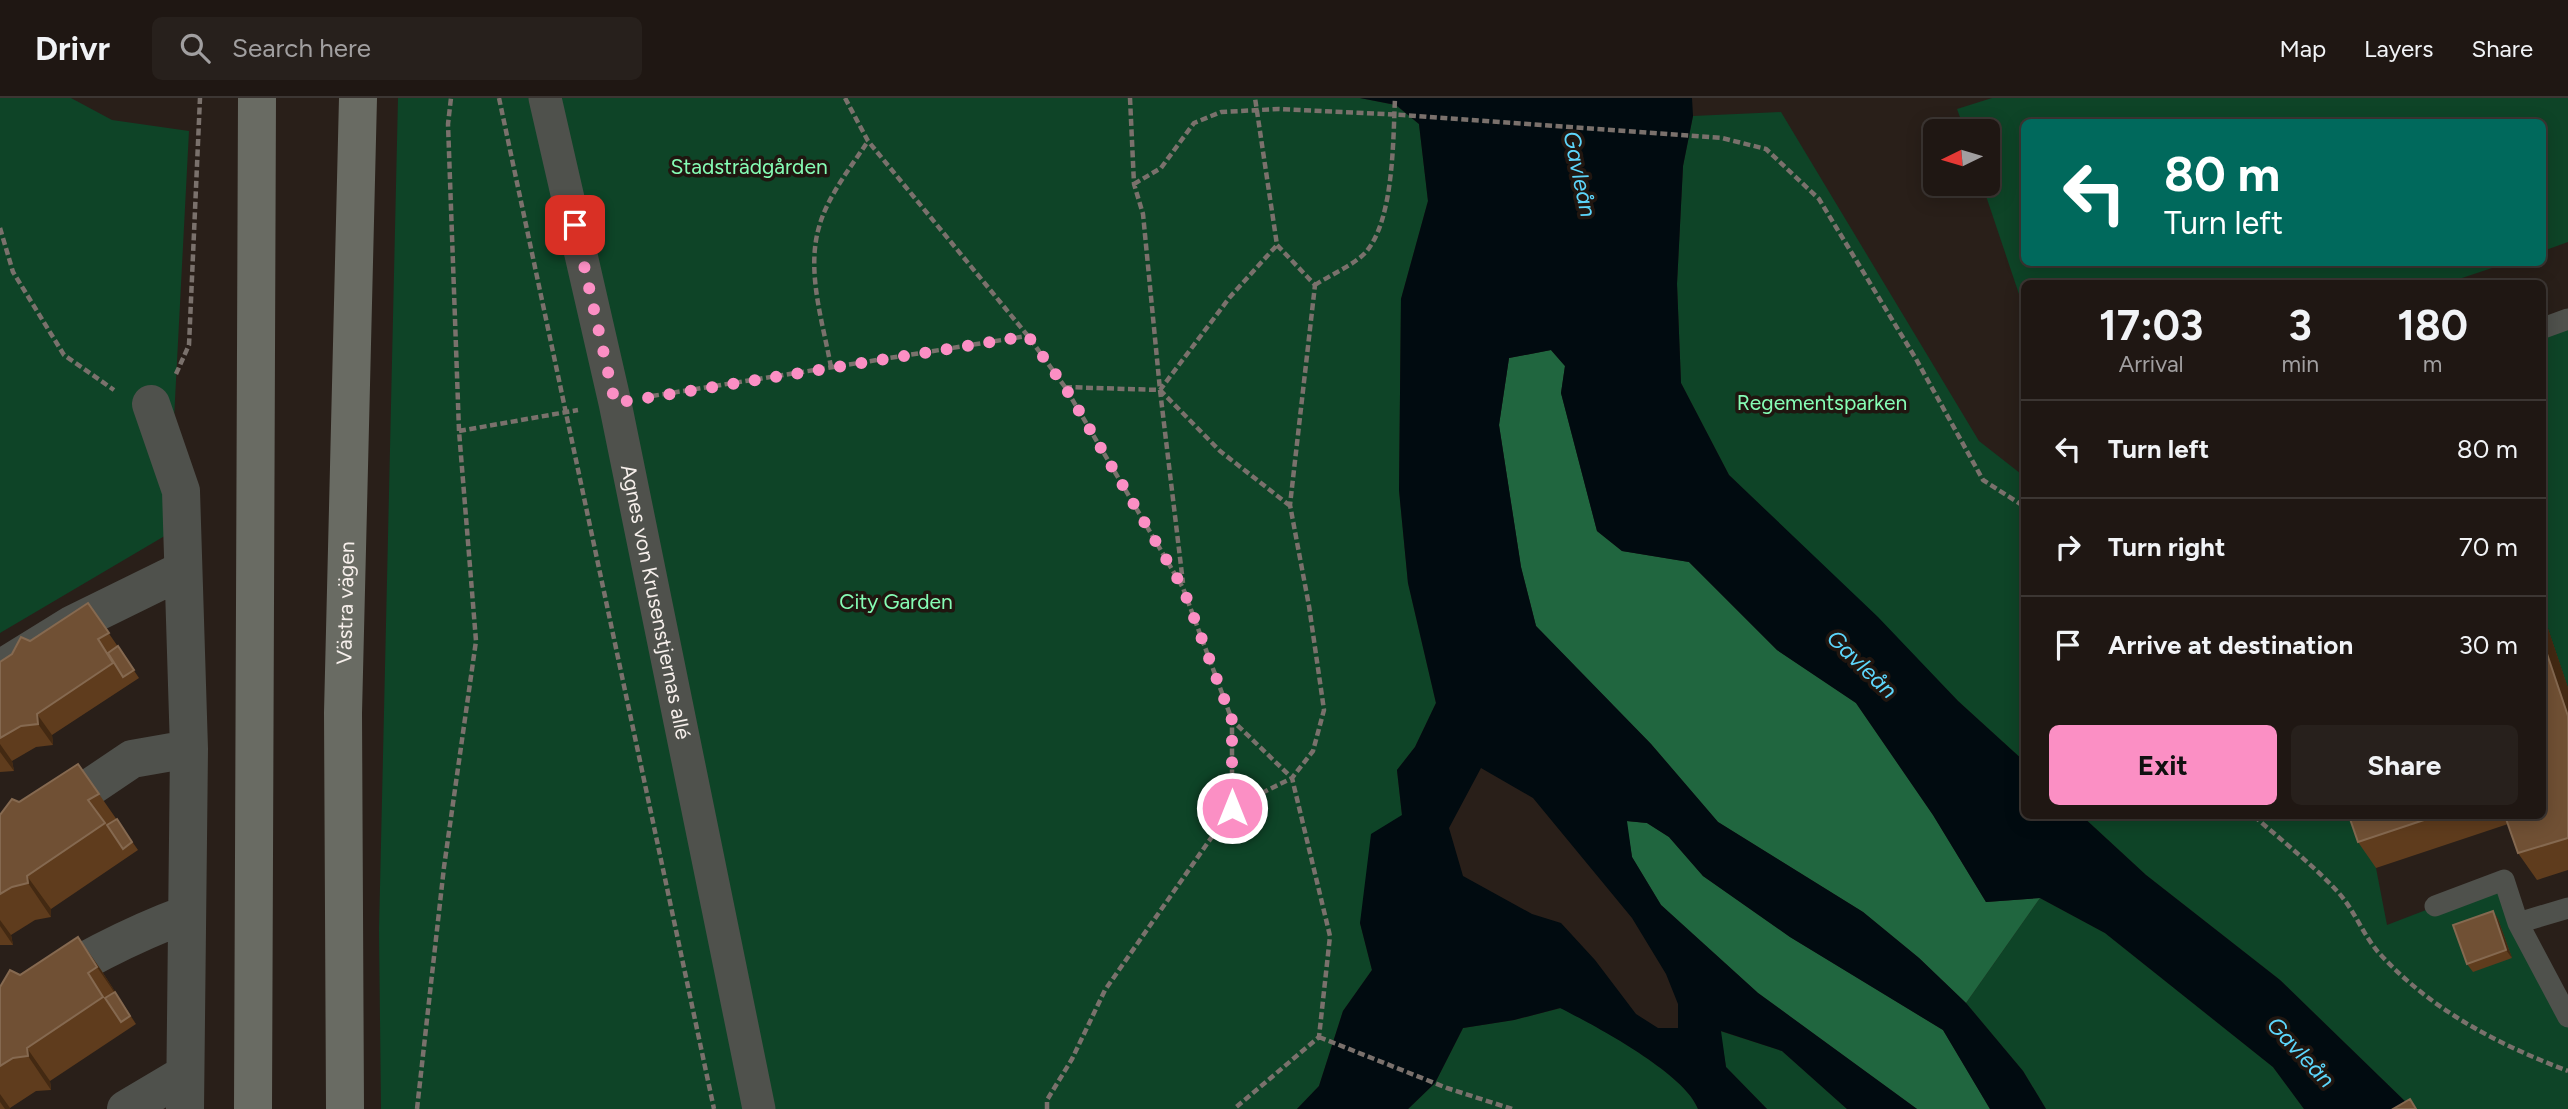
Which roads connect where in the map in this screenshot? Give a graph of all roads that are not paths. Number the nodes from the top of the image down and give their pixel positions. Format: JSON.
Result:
{"nodes":[{"id":1,"x":257,"y":98,"type":"edge"},
{"id":2,"x":348,"y":98,"type":"edge"},
{"id":3,"x":545,"y":98,"type":"edge"},
{"id":4,"x":2568,"y":319,"type":"edge"},
{"id":5,"x":2546,"y":327,"type":"edge"},
{"id":6,"x":151,"y":404,"type":"road end"},
{"id":7,"x":183,"y":569,"type":"junction"},
{"id":8,"x":0,"y":669,"type":"edge"},
{"id":9,"x":189,"y":749,"type":"junction"},
{"id":10,"x":0,"y":848,"type":"edge"},
{"id":11,"x":2435,"y":906,"type":"dead end"},
{"id":12,"x":2568,"y":908,"type":"edge"},
{"id":13,"x":187,"y":914,"type":"junction"},
{"id":14,"x":2518,"y":923,"type":"junction"},
{"id":15,"x":0,"y":1012,"type":"edge"},
{"id":16,"x":2568,"y":1017,"type":"edge"},
{"id":17,"x":185,"y":1091,"type":"edge"},
{"id":18,"x":126,"y":1109,"type":"edge"},
{"id":19,"x":253,"y":1109,"type":"edge"},
{"id":20,"x":345,"y":1109,"type":"edge"},
{"id":21,"x":759,"y":1109,"type":"edge"}],
"edges":[{"from":1,"to":19,"type":"main road"},
{"from":2,"to":20,"type":"main road","name":"Västra vägen"},
{"from":3,"to":21,"type":"street","name":"Agnes von Krusenstjernas allé"},
{"from":4,"to":5,"type":"lane"},
{"from":6,"to":7,"type":"street"},
{"from":7,"to":8,"type":"street"},
{"from":7,"to":9,"type":"street"},
{"from":9,"to":10,"type":"street"},
{"from":9,"to":13,"type":"street"},
{"from":11,"to":14,"type":"lane"},
{"from":12,"to":14,"type":"lane"},
{"from":13,"to":15,"type":"street"},
{"from":13,"to":17,"type":"street"},
{"from":14,"to":16,"type":"lane"},
{"from":17,"to":18,"type":"street"}]}
